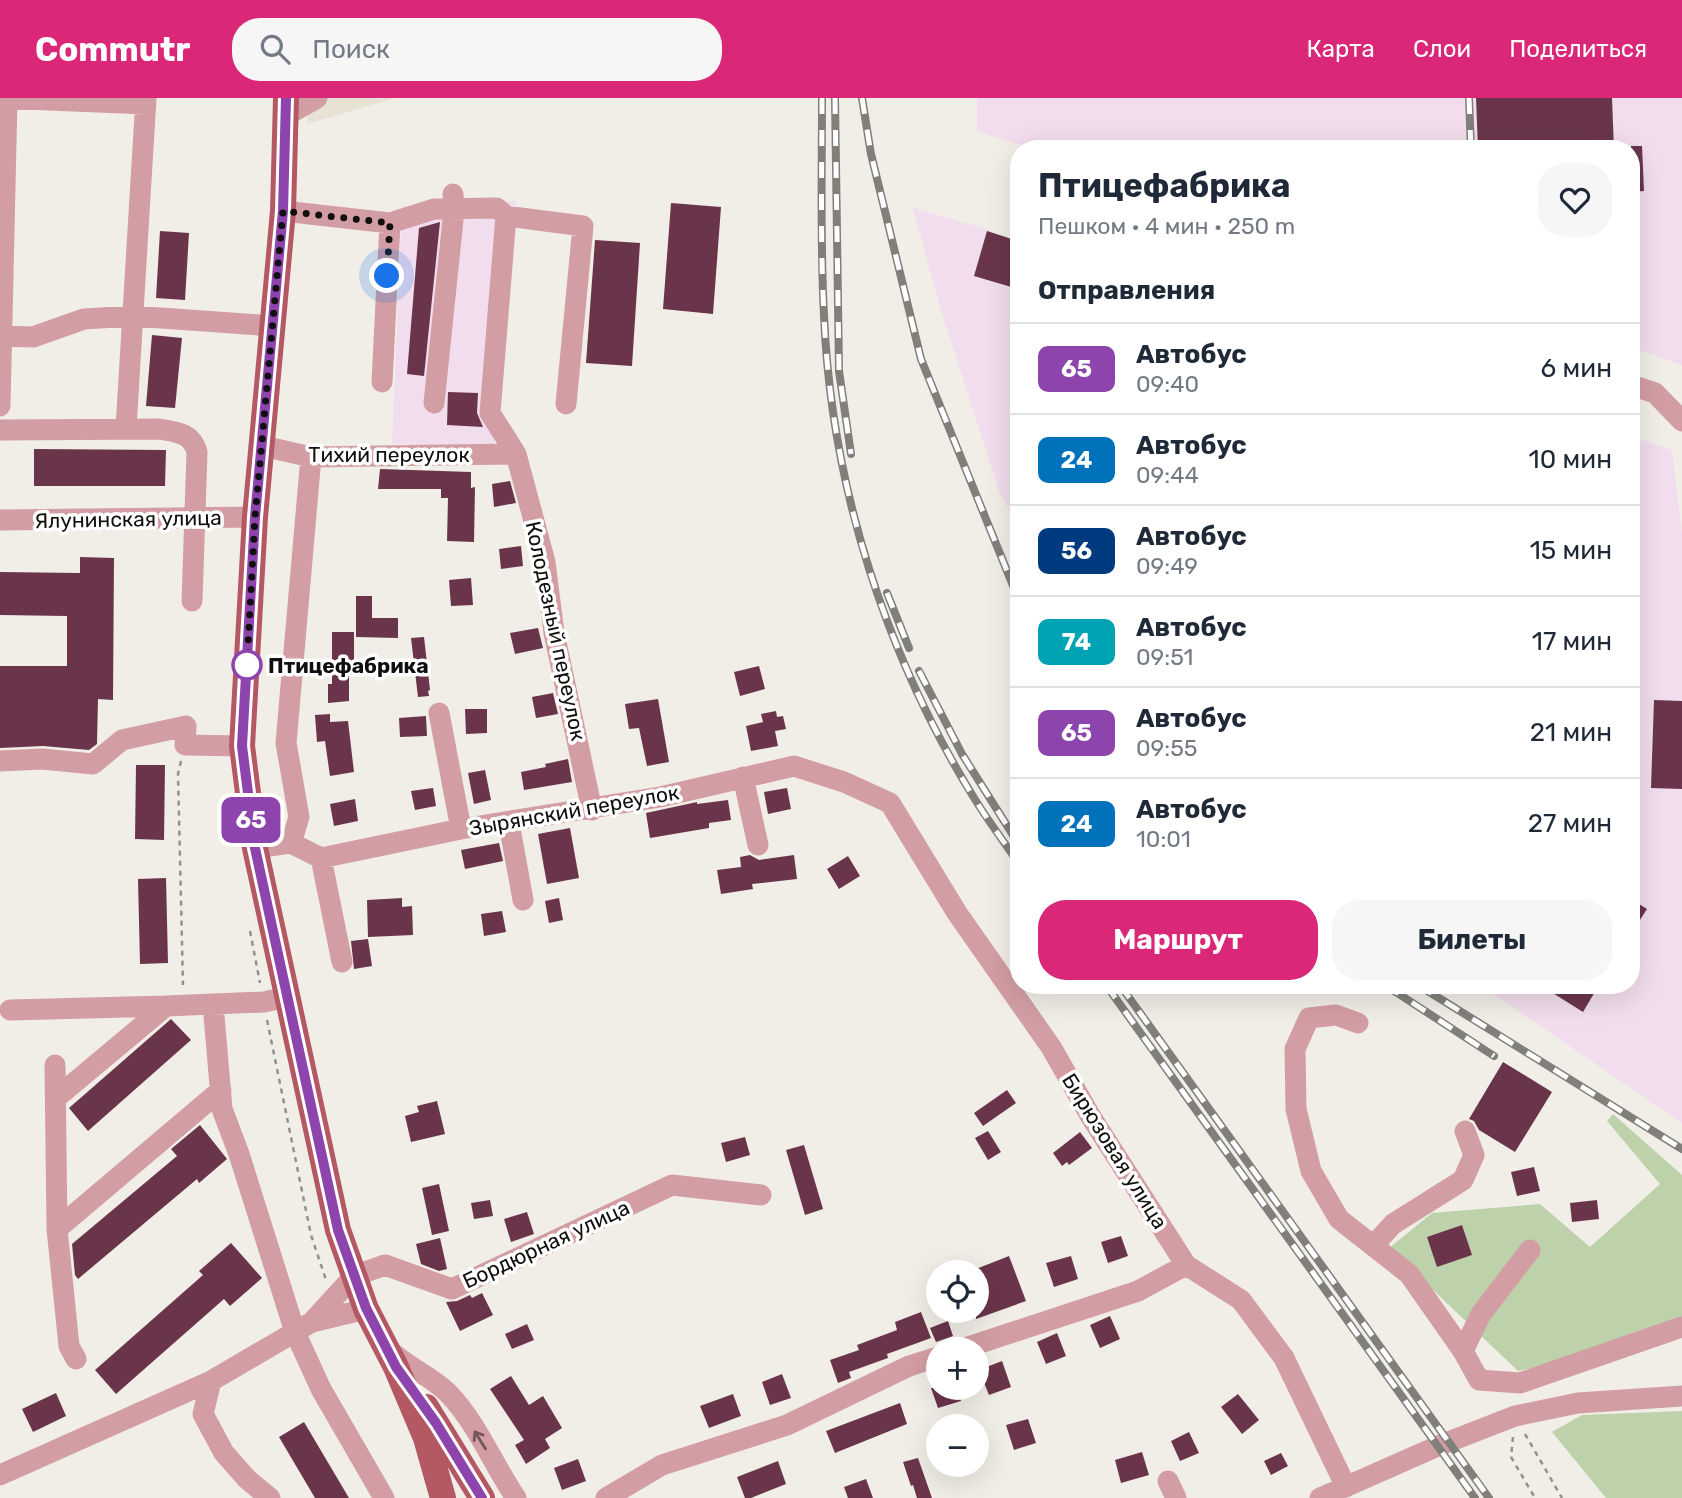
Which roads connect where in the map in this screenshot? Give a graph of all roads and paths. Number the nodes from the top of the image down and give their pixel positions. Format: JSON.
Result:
{"nodes":[{"id":1,"x":0,"y":98,"type":"edge"},
{"id":2,"x":317,"y":98,"type":"edge"},
{"id":3,"x":7,"y":99,"type":"edge"},
{"id":4,"x":146,"y":101,"type":"edge"},
{"id":5,"x":285,"y":107,"type":"edge"},
{"id":6,"x":453,"y":202,"type":"junction"},
{"id":7,"x":283,"y":211,"type":"junction"},
{"id":8,"x":506,"y":216,"type":"junction"},
{"id":9,"x":390,"y":223,"type":"junction"},
{"id":10,"x":133,"y":316,"type":"junction"},
{"id":11,"x":273,"y":326,"type":"junction"},
{"id":12,"x":1,"y":336,"type":"edge"},
{"id":13,"x":382,"y":382,"type":"dead end"},
{"id":14,"x":1640,"y":388,"type":"edge"},
{"id":15,"x":434,"y":403,"type":"dead end"},
{"id":16,"x":566,"y":404,"type":"dead end"},
{"id":17,"x":0,"y":406,"type":"edge"},
{"id":18,"x":1682,"y":421,"type":"edge"},
{"id":19,"x":126,"y":428,"type":"junction"},
{"id":20,"x":0,"y":430,"type":"edge"},
{"id":21,"x":263,"y":446,"type":"junction"},
{"id":22,"x":516,"y":454,"type":"junction"},
{"id":23,"x":311,"y":457,"type":"junction"},
{"id":24,"x":255,"y":517,"type":"junction"},
{"id":25,"x":197,"y":519,"type":"junction"},
{"id":26,"x":0,"y":520,"type":"edge"},
{"id":27,"x":192,"y":601,"type":"dead end"},
{"id":28,"x":439,"y":713,"type":"dead end"},
{"id":29,"x":186,"y":745,"type":"junction"},
{"id":30,"x":242,"y":746,"type":"junction"},
{"id":31,"x":0,"y":761,"type":"edge"},
{"id":32,"x":743,"y":777,"type":"junction"},
{"id":33,"x":890,"y":803,"type":"joint"},
{"id":34,"x":592,"y":810,"type":"junction"},
{"id":35,"x":509,"y":823,"type":"junction"},
{"id":36,"x":461,"y":830,"type":"junction"},
{"id":37,"x":291,"y":843,"type":"junction"},
{"id":38,"x":758,"y":845,"type":"dead end"},
{"id":39,"x":255,"y":848,"type":"junction"},
{"id":40,"x":321,"y":858,"type":"junction"},
{"id":41,"x":523,"y":900,"type":"dead end"},
{"id":42,"x":342,"y":962,"type":"dead end"},
{"id":43,"x":1010,"y":989,"type":"edge"},
{"id":44,"x":1014,"y":994,"type":"edge"},
{"id":45,"x":286,"y":997,"type":"junction"},
{"id":46,"x":213,"y":1004,"type":"junction"},
{"id":47,"x":175,"y":1006,"type":"junction"},
{"id":48,"x":10,"y":1010,"type":"dead end"},
{"id":49,"x":1358,"y":1024,"type":"dead end"},
{"id":50,"x":54,"y":1065,"type":"dead end"},
{"id":51,"x":221,"y":1090,"type":"junction"},
{"id":52,"x":56,"y":1098,"type":"junction"},
{"id":53,"x":1465,"y":1131,"type":"dead end"},
{"id":54,"x":761,"y":1195,"type":"dead end"},
{"id":55,"x":57,"y":1228,"type":"junction"},
{"id":56,"x":1373,"y":1246,"type":"junction"},
{"id":57,"x":1530,"y":1250,"type":"dead end"},
{"id":58,"x":1186,"y":1265,"type":"junction"},
{"id":59,"x":354,"y":1276,"type":"junction"},
{"id":60,"x":366,"y":1308,"type":"junction"},
{"id":61,"x":304,"y":1327,"type":"junction"},
{"id":62,"x":1682,"y":1327,"type":"edge"},
{"id":63,"x":989,"y":1340,"type":"edge"},
{"id":64,"x":1463,"y":1351,"type":"junction"},
{"id":65,"x":390,"y":1356,"type":"junction"},
{"id":66,"x":76,"y":1359,"type":"dead end"},
{"id":67,"x":926,"y":1361,"type":"edge"},
{"id":68,"x":211,"y":1381,"type":"junction"},
{"id":69,"x":1682,"y":1396,"type":"edge"},
{"id":70,"x":1515,"y":1416,"type":"junction"},
{"id":71,"x":0,"y":1475,"type":"edge"},
{"id":72,"x":1346,"y":1487,"type":"junction"},
{"id":73,"x":270,"y":1498,"type":"edge"},
{"id":74,"x":384,"y":1498,"type":"edge"},
{"id":75,"x":443,"y":1498,"type":"edge"},
{"id":76,"x":482,"y":1498,"type":"edge"},
{"id":77,"x":516,"y":1498,"type":"edge"},
{"id":78,"x":606,"y":1498,"type":"edge"},
{"id":79,"x":1320,"y":1498,"type":"edge"},
{"id":80,"x":1535,"y":1498,"type":"edge"},
{"id":81,"x":1562,"y":1498,"type":"edge"}],
"edges":[{"from":1,"to":3,"type":"street"},
{"from":2,"to":5,"type":"street"},
{"from":3,"to":4,"type":"street"},
{"from":3,"to":12,"type":"street"},
{"from":4,"to":10,"type":"street"},
{"from":5,"to":7,"type":"main road"},
{"from":6,"to":8,"type":"street"},
{"from":6,"to":9,"type":"street"},
{"from":6,"to":15,"type":"street"},
{"from":7,"to":9,"type":"street"},
{"from":7,"to":11,"type":"main road"},
{"from":8,"to":16,"type":"street"},
{"from":8,"to":22,"type":"street","name":"Колодезный переулок"},
{"from":9,"to":13,"type":"street"},
{"from":10,"to":11,"type":"street"},
{"from":10,"to":12,"type":"street"},
{"from":10,"to":19,"type":"street"},
{"from":11,"to":21,"type":"main road"},
{"from":12,"to":17,"type":"street"},
{"from":14,"to":18,"type":"street"},
{"from":19,"to":20,"type":"street"},
{"from":19,"to":25,"type":"street"},
{"from":21,"to":23,"type":"street","name":"Тихий переулок"},
{"from":21,"to":24,"type":"main road"},
{"from":22,"to":23,"type":"street","name":"Тихий переулок"},
{"from":22,"to":34,"type":"street","name":"Колодезный переулок"},
{"from":23,"to":37,"type":"street"},
{"from":24,"to":25,"type":"street","name":"Ялунинская улица"},
{"from":24,"to":30,"type":"main road"},
{"from":25,"to":26,"type":"street","name":"Ялунинская улица"},
{"from":25,"to":27,"type":"street"},
{"from":28,"to":36,"type":"street"},
{"from":29,"to":30,"type":"street"},
{"from":29,"to":31,"type":"street"},
{"from":29,"to":47,"type":"path"},
{"from":30,"to":39,"type":"main road"},
{"from":32,"to":33,"type":"street","name":"Зырянский переулок"},
{"from":32,"to":34,"type":"street","name":"Зырянский переулок"},
{"from":32,"to":38,"type":"street"},
{"from":33,"to":43,"type":"street","name":"Бирюзовая улица"},
{"from":34,"to":35,"type":"street","name":"Зырянский переулок"},
{"from":35,"to":36,"type":"street","name":"Зырянский переулок"},
{"from":35,"to":41,"type":"street"},
{"from":36,"to":40,"type":"street","name":"Зырянский переулок"},
{"from":37,"to":39,"type":"street"},
{"from":37,"to":40,"type":"street"},
{"from":39,"to":45,"type":"main road"},
{"from":40,"to":42,"type":"street"},
{"from":44,"to":58,"type":"street","name":"Бирюзовая улица"},
{"from":45,"to":46,"type":"street"},
{"from":45,"to":59,"type":"main road"},
{"from":46,"to":47,"type":"street"},
{"from":46,"to":51,"type":"street"},
{"from":47,"to":48,"type":"street"},
{"from":47,"to":52,"type":"street"},
{"from":49,"to":56,"type":"street"},
{"from":50,"to":52,"type":"street"},
{"from":51,"to":55,"type":"street"},
{"from":51,"to":61,"type":"street"},
{"from":52,"to":55,"type":"street"},
{"from":53,"to":56,"type":"street"},
{"from":54,"to":59,"type":"street","name":"Бордюрная улица"},
{"from":55,"to":66,"type":"street"},
{"from":56,"to":64,"type":"street"},
{"from":57,"to":64,"type":"street"},
{"from":58,"to":63,"type":"street"},
{"from":58,"to":72,"type":"street","name":"Бирюзовая улица"},
{"from":59,"to":60,"type":"main road"},
{"from":59,"to":61,"type":"street"},
{"from":60,"to":61,"type":"street"},
{"from":60,"to":65,"type":"main road"},
{"from":61,"to":68,"type":"street"},
{"from":61,"to":74,"type":"street"},
{"from":62,"to":64,"type":"street"},
{"from":65,"to":75,"type":"main road"},
{"from":65,"to":76,"type":"main road"},
{"from":77,"to":65,"type":"street","one_way":true},
{"from":67,"to":78,"type":"street"},
{"from":68,"to":71,"type":"street"},
{"from":68,"to":73,"type":"street"},
{"from":69,"to":70,"type":"street"},
{"from":70,"to":72,"type":"street"},
{"from":70,"to":80,"type":"path"},
{"from":70,"to":81,"type":"path"},
{"from":72,"to":79,"type":"street"}]}
